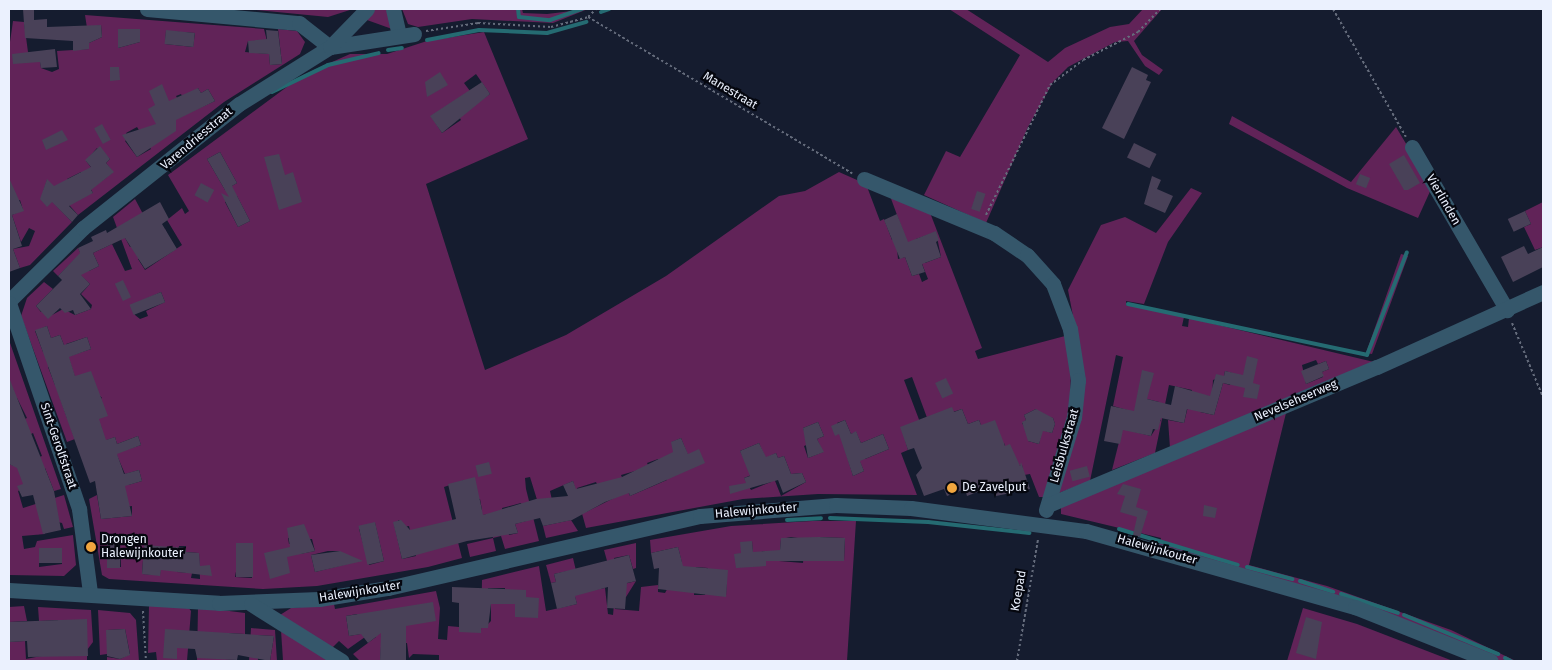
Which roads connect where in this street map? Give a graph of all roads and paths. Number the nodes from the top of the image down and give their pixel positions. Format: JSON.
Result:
{"nodes":[{"id":1,"x":147,"y":9,"type":"edge"},
{"id":2,"x":367,"y":9,"type":"edge"},
{"id":3,"x":392,"y":9,"type":"edge"},
{"id":4,"x":596,"y":9,"type":"edge"},
{"id":5,"x":1160,"y":9,"type":"edge"},
{"id":6,"x":1333,"y":9,"type":"edge"},
{"id":7,"x":588,"y":17,"type":"junction"},
{"id":8,"x":407,"y":34,"type":"junction"},
{"id":9,"x":330,"y":46,"type":"junction"},
{"id":10,"x":1412,"y":148,"type":"joint"},
{"id":11,"x":864,"y":179,"type":"joint"},
{"id":12,"x":980,"y":227,"type":"junction"},
{"id":13,"x":1543,"y":292,"type":"edge"},
{"id":14,"x":9,"y":302,"type":"edge"},
{"id":15,"x":1508,"y":310,"type":"junction"},
{"id":16,"x":1543,"y":397,"type":"edge"},
{"id":17,"x":1048,"y":505,"type":"junction"},
{"id":18,"x":1041,"y":524,"type":"junction"},
{"id":19,"x":9,"y":590,"type":"edge"},
{"id":20,"x":90,"y":593,"type":"junction"},
{"id":21,"x":142,"y":597,"type":"junction"},
{"id":22,"x":251,"y":604,"type":"junction"},
{"id":23,"x":146,"y":661,"type":"edge"},
{"id":24,"x":342,"y":661,"type":"edge"},
{"id":25,"x":1017,"y":661,"type":"edge"},
{"id":26,"x":1490,"y":661,"type":"edge"}],
"edges":[{"from":1,"to":9,"type":"street"},
{"from":2,"to":9,"type":"street"},
{"from":3,"to":8,"type":"street"},
{"from":4,"to":7,"type":"path"},
{"from":5,"to":12,"type":"path"},
{"from":6,"to":10,"type":"path"},
{"from":7,"to":8,"type":"path"},
{"from":7,"to":11,"type":"path","name":"Manestraat"},
{"from":8,"to":9,"type":"street","name":"Varendriesstraat"},
{"from":9,"to":14,"type":"street","name":"Varendriesstraat"},
{"from":10,"to":15,"type":"street","name":"Vierlinden"},
{"from":11,"to":12,"type":"street","name":"Leisbulkstraat"},
{"from":12,"to":17,"type":"street","name":"Leisbulkstraat"},
{"from":13,"to":15,"type":"street","name":"Nevelseheerweg"},
{"from":14,"to":20,"type":"street","name":"Sint-Gerolfstraat"},
{"from":15,"to":16,"type":"path"},
{"from":15,"to":17,"type":"street","name":"Nevelseheerweg"},
{"from":17,"to":18,"type":"street","name":"Leisbulkstraat"},
{"from":18,"to":22,"type":"street","name":"Halewijnkouter"},
{"from":18,"to":25,"type":"path","name":"Koepad"},
{"from":18,"to":26,"type":"street","name":"Halewijnkouter"},
{"from":19,"to":20,"type":"street","name":"Halewijnkouter"},
{"from":20,"to":21,"type":"street","name":"Halewijnkouter"},
{"from":21,"to":22,"type":"street","name":"Halewijnkouter"},
{"from":21,"to":23,"type":"path"},
{"from":22,"to":24,"type":"street"}]}
